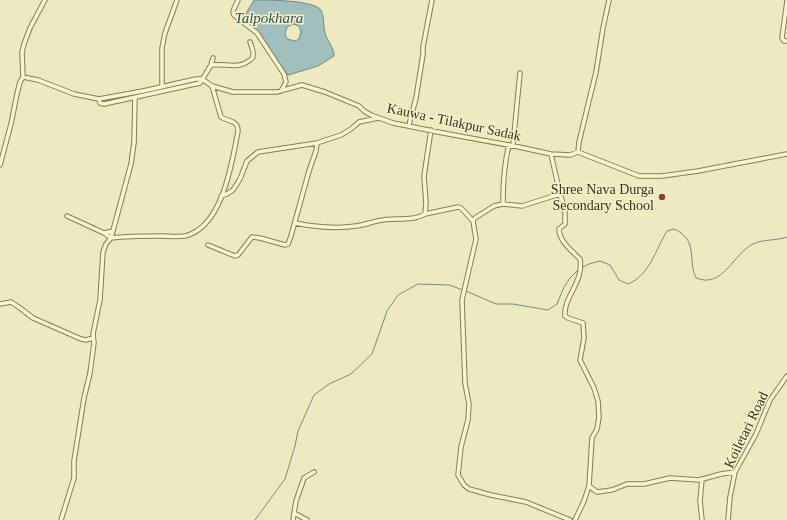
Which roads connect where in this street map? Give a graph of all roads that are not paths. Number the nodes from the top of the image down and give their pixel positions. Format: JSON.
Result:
{"nodes":[{"id":1,"x":45,"y":0,"type":"edge"},
{"id":2,"x":177,"y":0,"type":"edge"},
{"id":3,"x":238,"y":0,"type":"edge"},
{"id":4,"x":432,"y":0,"type":"edge"},
{"id":5,"x":609,"y":0,"type":"edge"},
{"id":6,"x":787,"y":2,"type":"edge"},
{"id":7,"x":787,"y":41,"type":"edge"},
{"id":8,"x":250,"y":42,"type":"dead end"},
{"id":9,"x":212,"y":58,"type":"dead end"},
{"id":10,"x":211,"y":65,"type":"junction"},
{"id":11,"x":520,"y":73,"type":"dead end"},
{"id":12,"x":23,"y":78,"type":"junction"},
{"id":13,"x":202,"y":79,"type":"junction"},
{"id":14,"x":212,"y":86,"type":"junction"},
{"id":15,"x":162,"y":87,"type":"junction"},
{"id":16,"x":281,"y":91,"type":"junction"},
{"id":17,"x":135,"y":97,"type":"junction"},
{"id":18,"x":98,"y":99,"type":"junction"},
{"id":19,"x":379,"y":118,"type":"junction"},
{"id":20,"x":409,"y":125,"type":"junction"},
{"id":21,"x":431,"y":130,"type":"junction"},
{"id":22,"x":317,"y":143,"type":"junction"},
{"id":23,"x":511,"y":145,"type":"junction"},
{"id":24,"x":578,"y":152,"type":"junction"},
{"id":25,"x":551,"y":154,"type":"junction"},
{"id":26,"x":787,"y":154,"type":"edge"},
{"id":27,"x":0,"y":164,"type":"edge"},
{"id":28,"x":560,"y":194,"type":"junction"},
{"id":29,"x":221,"y":196,"type":"junction"},
{"id":30,"x":503,"y":204,"type":"junction"},
{"id":31,"x":426,"y":214,"type":"junction"},
{"id":32,"x":67,"y":216,"type":"dead end"},
{"id":33,"x":473,"y":221,"type":"junction"},
{"id":34,"x":294,"y":223,"type":"junction"},
{"id":35,"x":113,"y":231,"type":"junction"},
{"id":36,"x":104,"y":232,"type":"junction"},
{"id":37,"x":111,"y":238,"type":"junction"},
{"id":38,"x":208,"y":245,"type":"dead end"},
{"id":39,"x":0,"y":304,"type":"edge"},
{"id":40,"x":93,"y":338,"type":"junction"},
{"id":41,"x":787,"y":376,"type":"edge"},
{"id":42,"x":314,"y":472,"type":"dead end"},
{"id":43,"x":735,"y":472,"type":"junction"},
{"id":44,"x":702,"y":479,"type":"junction"},
{"id":45,"x":589,"y":486,"type":"junction"},
{"id":46,"x":597,"y":492,"type":"junction"},
{"id":47,"x":586,"y":494,"type":"junction"},
{"id":48,"x":294,"y":513,"type":"junction"},
{"id":49,"x":61,"y":520,"type":"edge"},
{"id":50,"x":293,"y":520,"type":"edge"},
{"id":51,"x":307,"y":520,"type":"edge"},
{"id":52,"x":570,"y":520,"type":"edge"},
{"id":53,"x":575,"y":520,"type":"edge"},
{"id":54,"x":702,"y":520,"type":"edge"},
{"id":55,"x":728,"y":520,"type":"edge"}],
"edges":[{"from":1,"to":12,"type":"street"},
{"from":2,"to":15,"type":"street"},
{"from":3,"to":16,"type":"street"},
{"from":4,"to":20,"type":"street"},
{"from":5,"to":24,"type":"street"},
{"from":6,"to":7,"type":"street"},
{"from":8,"to":10,"type":"street"},
{"from":9,"to":10,"type":"street"},
{"from":10,"to":13,"type":"street"},
{"from":11,"to":23,"type":"street"},
{"from":12,"to":18,"type":"street"},
{"from":12,"to":27,"type":"street"},
{"from":13,"to":14,"type":"street","name":"Kauwa - Tilakpur Sadak"},
{"from":13,"to":15,"type":"street"},
{"from":13,"to":17,"type":"street"},
{"from":14,"to":16,"type":"street","name":"Kauwa - Tilakpur Sadak"},
{"from":14,"to":29,"type":"street"},
{"from":15,"to":18,"type":"street"},
{"from":16,"to":19,"type":"street","name":"Kauwa - Tilakpur Sadak"},
{"from":17,"to":18,"type":"street"},
{"from":17,"to":35,"type":"street"},
{"from":19,"to":20,"type":"street","name":"Kauwa - Tilakpur Sadak"},
{"from":19,"to":22,"type":"street"},
{"from":20,"to":21,"type":"street","name":"Kauwa - Tilakpur Sadak"},
{"from":21,"to":23,"type":"street","name":"Kauwa - Tilakpur Sadak"},
{"from":21,"to":31,"type":"street"},
{"from":22,"to":29,"type":"street"},
{"from":22,"to":34,"type":"street"},
{"from":23,"to":25,"type":"street","name":"Kauwa - Tilakpur Sadak"},
{"from":23,"to":30,"type":"street"},
{"from":24,"to":25,"type":"street","name":"Kauwa - Tilakpur Sadak"},
{"from":24,"to":26,"type":"street","name":"Kauwa - Tilakpur Sadak"},
{"from":25,"to":28,"type":"street"},
{"from":28,"to":30,"type":"street"},
{"from":28,"to":45,"type":"street"},
{"from":29,"to":37,"type":"street"},
{"from":30,"to":33,"type":"street"},
{"from":31,"to":33,"type":"street"},
{"from":31,"to":34,"type":"street"},
{"from":32,"to":36,"type":"street"},
{"from":33,"to":52,"type":"street"},
{"from":34,"to":38,"type":"street"},
{"from":35,"to":36,"type":"street"},
{"from":35,"to":37,"type":"street"},
{"from":36,"to":37,"type":"street"},
{"from":37,"to":40,"type":"street"},
{"from":39,"to":40,"type":"street"},
{"from":40,"to":49,"type":"street"},
{"from":41,"to":43,"type":"street","name":"Koiletari Road"},
{"from":42,"to":48,"type":"street"},
{"from":43,"to":44,"type":"street"},
{"from":43,"to":55,"type":"street","name":"Koiletari Road"},
{"from":44,"to":46,"type":"street"},
{"from":44,"to":54,"type":"street"},
{"from":45,"to":46,"type":"street"},
{"from":45,"to":47,"type":"street"},
{"from":46,"to":47,"type":"street"},
{"from":47,"to":53,"type":"street"},
{"from":48,"to":50,"type":"street"},
{"from":48,"to":51,"type":"street"}]}
